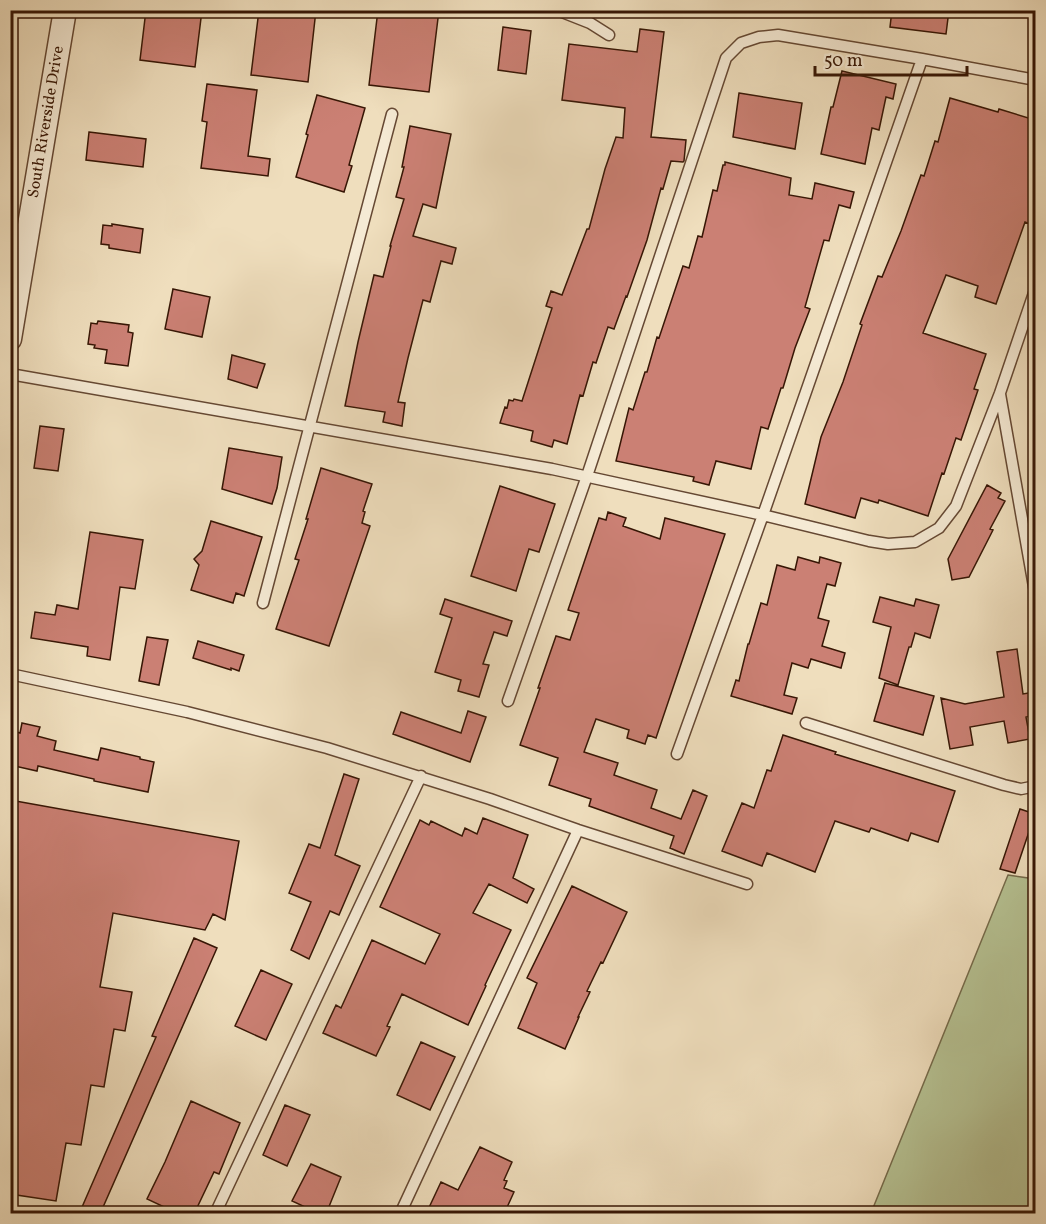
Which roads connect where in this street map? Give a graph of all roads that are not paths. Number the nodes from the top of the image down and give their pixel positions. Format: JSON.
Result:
{"nodes":[{"id":1,"x":64,"y":10,"type":"edge"},
{"id":2,"x":557,"y":10,"type":"edge"},
{"id":3,"x":609,"y":35,"type":"dead end"},
{"id":4,"x":922,"y":59,"type":"junction"},
{"id":5,"x":1035,"y":80,"type":"edge"},
{"id":6,"x":392,"y":114,"type":"dead end"},
{"id":7,"x":1035,"y":286,"type":"edge"},
{"id":8,"x":10,"y":339,"type":"edge"},
{"id":9,"x":10,"y":374,"type":"edge"},
{"id":10,"x":1000,"y":393,"type":"junction"},
{"id":11,"x":310,"y":427,"type":"junction"},
{"id":12,"x":586,"y":476,"type":"junction"},
{"id":13,"x":763,"y":515,"type":"junction"},
{"id":14,"x":1035,"y":598,"type":"edge"},
{"id":15,"x":263,"y":603,"type":"dead end"},
{"id":16,"x":10,"y":674,"type":"edge"},
{"id":17,"x":508,"y":701,"type":"dead end"},
{"id":18,"x":806,"y":723,"type":"dead end"},
{"id":19,"x":677,"y":754,"type":"dead end"},
{"id":20,"x":421,"y":776,"type":"junction"},
{"id":21,"x":1035,"y":786,"type":"edge"},
{"id":22,"x":578,"y":830,"type":"junction"},
{"id":23,"x":747,"y":884,"type":"dead end"},
{"id":24,"x":215,"y":1214,"type":"edge"},
{"id":25,"x":400,"y":1214,"type":"edge"}],
"edges":[{"from":1,"to":8,"type":"street","name":"South Riverside Drive"},
{"from":2,"to":3,"type":"lane"},
{"from":4,"to":5,"type":"lane"},
{"from":4,"to":12,"type":"lane"},
{"from":4,"to":13,"type":"lane"},
{"from":6,"to":11,"type":"lane"},
{"from":7,"to":10,"type":"lane"},
{"from":9,"to":11,"type":"lane"},
{"from":10,"to":13,"type":"lane"},
{"from":10,"to":14,"type":"lane"},
{"from":11,"to":12,"type":"lane"},
{"from":11,"to":15,"type":"lane"},
{"from":12,"to":13,"type":"lane"},
{"from":12,"to":17,"type":"lane"},
{"from":13,"to":19,"type":"lane"},
{"from":16,"to":20,"type":"lane"},
{"from":18,"to":21,"type":"lane"},
{"from":20,"to":22,"type":"lane"},
{"from":20,"to":24,"type":"lane"},
{"from":22,"to":23,"type":"lane"},
{"from":22,"to":25,"type":"lane"}]}
